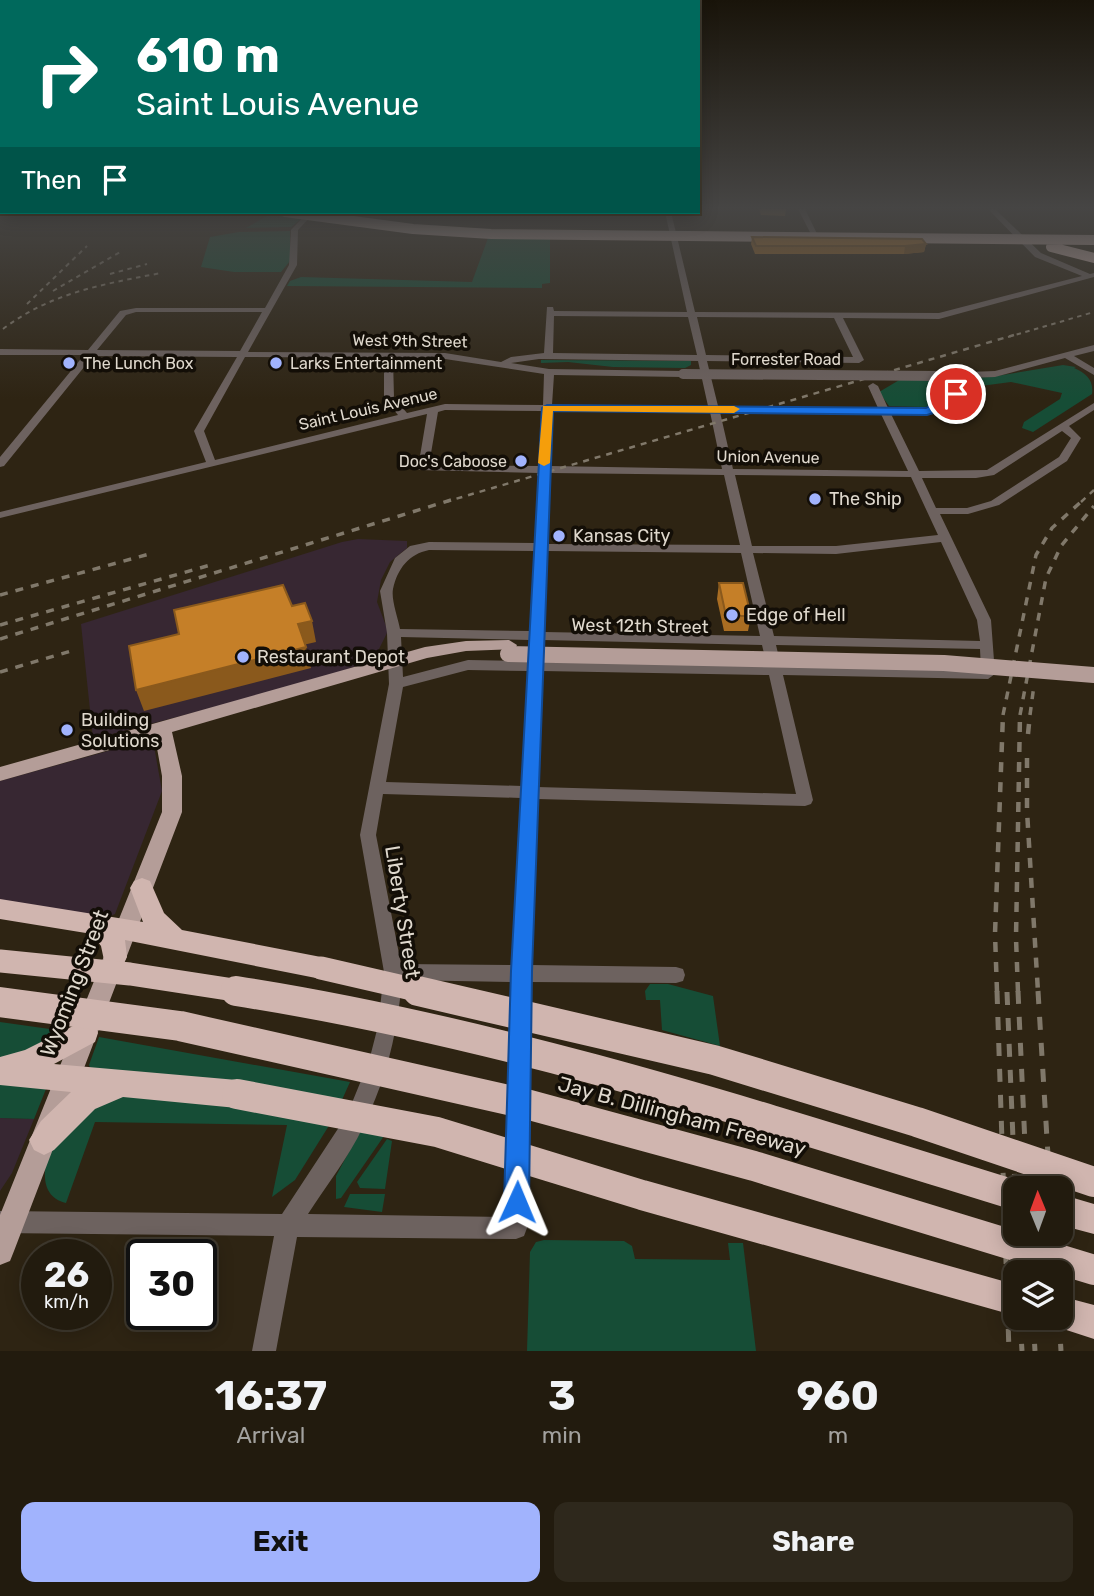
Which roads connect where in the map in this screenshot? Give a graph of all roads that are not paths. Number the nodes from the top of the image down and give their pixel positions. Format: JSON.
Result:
{"nodes":[{"id":1,"x":288,"y":272,"type":"edge"},
{"id":2,"x":682,"y":272,"type":"edge"},
{"id":3,"x":1091,"y":275,"type":"edge"},
{"id":4,"x":267,"y":310,"type":"junction"},
{"id":5,"x":692,"y":315,"type":"junction"},
{"id":6,"x":837,"y":315,"type":"junction"},
{"id":7,"x":1094,"y":348,"type":"edge"},
{"id":8,"x":0,"y":352,"type":"edge"},
{"id":9,"x":91,"y":353,"type":"junction"},
{"id":10,"x":242,"y":354,"type":"junction"},
{"id":11,"x":388,"y":356,"type":"junction"},
{"id":12,"x":548,"y":356,"type":"junction"},
{"id":13,"x":1068,"y":356,"type":"junction"},
{"id":14,"x":702,"y":358,"type":"junction"},
{"id":15,"x":503,"y":364,"type":"junction"},
{"id":16,"x":549,"y":372,"type":"junction"},
{"id":17,"x":1094,"y":372,"type":"edge"},
{"id":18,"x":873,"y":386,"type":"dead end"},
{"id":19,"x":956,"y":394,"type":"dead end"},
{"id":20,"x":1094,"y":406,"type":"edge"},
{"id":21,"x":547,"y":408,"type":"junction"},
{"id":22,"x":713,"y":409,"type":"junction"},
{"id":23,"x":433,"y":410,"type":"junction"},
{"id":24,"x":886,"y":411,"type":"junction"},
{"id":25,"x":404,"y":416,"type":"junction"},
{"id":26,"x":1063,"y":426,"type":"junction"},
{"id":27,"x":211,"y":462,"type":"junction"},
{"id":28,"x":0,"y":464,"type":"edge"},
{"id":29,"x":543,"y":469,"type":"junction"},
{"id":30,"x":729,"y":472,"type":"junction"},
{"id":31,"x":916,"y":475,"type":"junction"},
{"id":32,"x":933,"y":511,"type":"junction"},
{"id":33,"x":0,"y":515,"type":"edge"},
{"id":34,"x":946,"y":538,"type":"junction"},
{"id":35,"x":540,"y":547,"type":"junction"},
{"id":36,"x":745,"y":550,"type":"junction"},
{"id":37,"x":394,"y":633,"type":"junction"},
{"id":38,"x":767,"y":642,"type":"junction"},
{"id":39,"x":986,"y":645,"type":"junction"},
{"id":40,"x":536,"y":651,"type":"junction"},
{"id":41,"x":397,"y":662,"type":"junction"},
{"id":42,"x":1094,"y":670,"type":"edge"},
{"id":43,"x":774,"y":671,"type":"junction"},
{"id":44,"x":396,"y":684,"type":"junction"},
{"id":45,"x":163,"y":731,"type":"junction"},
{"id":46,"x":0,"y":775,"type":"edge"},
{"id":47,"x":375,"y":788,"type":"junction"},
{"id":48,"x":529,"y":792,"type":"junction"},
{"id":49,"x":142,"y":888,"type":"junction"},
{"id":50,"x":0,"y":909,"type":"edge"},
{"id":51,"x":99,"y":925,"type":"junction"},
{"id":52,"x":124,"y":929,"type":"junction"},
{"id":53,"x":176,"y":939,"type":"junction"},
{"id":54,"x":114,"y":957,"type":"junction"},
{"id":55,"x":0,"y":961,"type":"edge"},
{"id":56,"x":521,"y":971,"type":"junction"},
{"id":57,"x":393,"y":972,"type":"junction"},
{"id":58,"x":676,"y":975,"type":"dead end"},
{"id":59,"x":0,"y":1002,"type":"edge"},
{"id":60,"x":85,"y":1033,"type":"junction"},
{"id":61,"x":0,"y":1071,"type":"edge"},
{"id":62,"x":67,"y":1079,"type":"junction"},
{"id":63,"x":127,"y":1084,"type":"junction"},
{"id":64,"x":237,"y":1094,"type":"joint"},
{"id":65,"x":44,"y":1140,"type":"junction"},
{"id":66,"x":1094,"y":1182,"type":"edge"},
{"id":67,"x":1003,"y":1191,"type":"edge"},
{"id":68,"x":1073,"y":1213,"type":"edge"},
{"id":69,"x":1094,"y":1219,"type":"edge"},
{"id":70,"x":5,"y":1222,"type":"edge"},
{"id":71,"x":288,"y":1225,"type":"junction"},
{"id":72,"x":0,"y":1251,"type":"edge"},
{"id":73,"x":1094,"y":1270,"type":"edge"},
{"id":74,"x":1003,"y":1297,"type":"edge"},
{"id":75,"x":1073,"y":1316,"type":"edge"},
{"id":76,"x":1094,"y":1322,"type":"edge"},
{"id":77,"x":264,"y":1351,"type":"edge"}],
"edges":[{"from":1,"to":4,"type":"street"},
{"from":2,"to":5,"type":"street"},
{"from":3,"to":6,"type":"street"},
{"from":4,"to":9,"type":"street"},
{"from":4,"to":10,"type":"street"},
{"from":5,"to":6,"type":"street"},
{"from":5,"to":12,"type":"street"},
{"from":5,"to":14,"type":"street"},
{"from":6,"to":14,"type":"street","name":"West 9th Street"},
{"from":7,"to":13,"type":"street"},
{"from":8,"to":9,"type":"street","name":"West 9th Street"},
{"from":9,"to":10,"type":"street","name":"West 9th Street"},
{"from":9,"to":28,"type":"street"},
{"from":10,"to":11,"type":"street","name":"West 9th Street"},
{"from":10,"to":27,"type":"street"},
{"from":11,"to":15,"type":"street","name":"West 9th Street"},
{"from":11,"to":25,"type":"street"},
{"from":12,"to":14,"type":"street","name":"West 9th Street"},
{"from":12,"to":15,"type":"street","name":"West 9th Street"},
{"from":13,"to":16,"type":"street","name":"Forrester Road","bridge":true},
{"from":13,"to":17,"type":"street"},
{"from":14,"to":22,"type":"street"},
{"from":15,"to":16,"type":"street","name":"Forrester Road"},
{"from":16,"to":21,"type":"street"},
{"from":18,"to":24,"type":"street"},
{"from":19,"to":24,"type":"street","name":"Saint Louis Avenue"},
{"from":20,"to":26,"type":"street","name":"Union Avenue"},
{"from":21,"to":22,"type":"street","name":"Saint Louis Avenue"},
{"from":21,"to":23,"type":"street","name":"Saint Louis Avenue"},
{"from":21,"to":29,"type":"street"},
{"from":22,"to":24,"type":"street","name":"Saint Louis Avenue"},
{"from":22,"to":30,"type":"street"},
{"from":23,"to":25,"type":"street","name":"Saint Louis Avenue"},
{"from":23,"to":29,"type":"street","name":"Union Avenue"},
{"from":24,"to":31,"type":"street"},
{"from":25,"to":27,"type":"street","name":"Saint Louis Avenue"},
{"from":26,"to":31,"type":"street","name":"Union Avenue"},
{"from":26,"to":32,"type":"street"},
{"from":27,"to":33,"type":"street","name":"Saint Louis Avenue"},
{"from":29,"to":30,"type":"street","name":"Union Avenue"},
{"from":29,"to":35,"type":"street"},
{"from":30,"to":31,"type":"street","name":"Union Avenue"},
{"from":30,"to":36,"type":"street"},
{"from":31,"to":32,"type":"street"},
{"from":32,"to":34,"type":"street"},
{"from":34,"to":36,"type":"street"},
{"from":34,"to":39,"type":"street"},
{"from":35,"to":36,"type":"street"},
{"from":35,"to":37,"type":"street","name":"Liberty Street"},
{"from":35,"to":40,"type":"street"},
{"from":36,"to":38,"type":"street"},
{"from":37,"to":40,"type":"street","name":"West 12th Street"},
{"from":37,"to":41,"type":"street","name":"Liberty Street"},
{"from":38,"to":39,"type":"street","name":"West 12th Street"},
{"from":38,"to":40,"type":"street","name":"West 12th Street"},
{"from":38,"to":43,"type":"street"},
{"from":39,"to":43,"type":"street","name":"West 12th Street"},
{"from":40,"to":42,"type":"street","bridge":true},
{"from":40,"to":43,"type":"street","name":"West 12th Street"},
{"from":40,"to":44,"type":"street","name":"West 12th Street"},
{"from":40,"to":48,"type":"street"},
{"from":41,"to":42,"type":"main road","name":"West 12th Street"},
{"from":41,"to":44,"type":"street","name":"Liberty Street"},
{"from":41,"to":45,"type":"main road","name":"West 12th Street"},
{"from":43,"to":48,"type":"street"},
{"from":44,"to":47,"type":"street","name":"Liberty Street"},
{"from":45,"to":46,"type":"main road","name":"West 12th Street"},
{"from":45,"to":49,"type":"main road","name":"Wyoming Street"},
{"from":47,"to":48,"type":"street"},
{"from":47,"to":57,"type":"street","name":"Liberty Street"},
{"from":48,"to":56,"type":"street"},
{"from":49,"to":52,"type":"main road","name":"Wyoming Street"},
{"from":49,"to":53,"type":"highway"},
{"from":50,"to":51,"type":"highway"},
{"from":51,"to":52,"type":"highway"},
{"from":51,"to":54,"type":"highway"},
{"from":52,"to":53,"type":"highway"},
{"from":52,"to":54,"type":"main road","name":"Wyoming Street"},
{"from":53,"to":66,"type":"highway","bridge":true},
{"from":54,"to":60,"type":"main road","name":"Wyoming Street"},
{"from":55,"to":67,"type":"highway","name":"Jay B. Dillingham Freeway","bridge":true},
{"from":56,"to":57,"type":"street"},
{"from":56,"to":58,"type":"street"},
{"from":56,"to":71,"type":"street"},
{"from":57,"to":71,"type":"street","name":"Liberty Street"},
{"from":59,"to":73,"type":"highway","name":"Jay B. Dillingham Freeway","bridge":true},
{"from":60,"to":61,"type":"highway"},
{"from":60,"to":62,"type":"main road","name":"Wyoming Street"},
{"from":61,"to":62,"type":"highway"},
{"from":62,"to":63,"type":"highway"},
{"from":62,"to":65,"type":"main road","name":"Wyoming Street"},
{"from":63,"to":64,"type":"highway"},
{"from":63,"to":65,"type":"highway"},
{"from":64,"to":74,"type":"highway","bridge":true},
{"from":65,"to":70,"type":"main road","name":"Wyoming Street"},
{"from":68,"to":69,"type":"highway"},
{"from":70,"to":71,"type":"street"},
{"from":70,"to":72,"type":"main road","name":"Wyoming Street"},
{"from":71,"to":77,"type":"street","name":"Liberty Street"},
{"from":75,"to":76,"type":"highway"}]}
